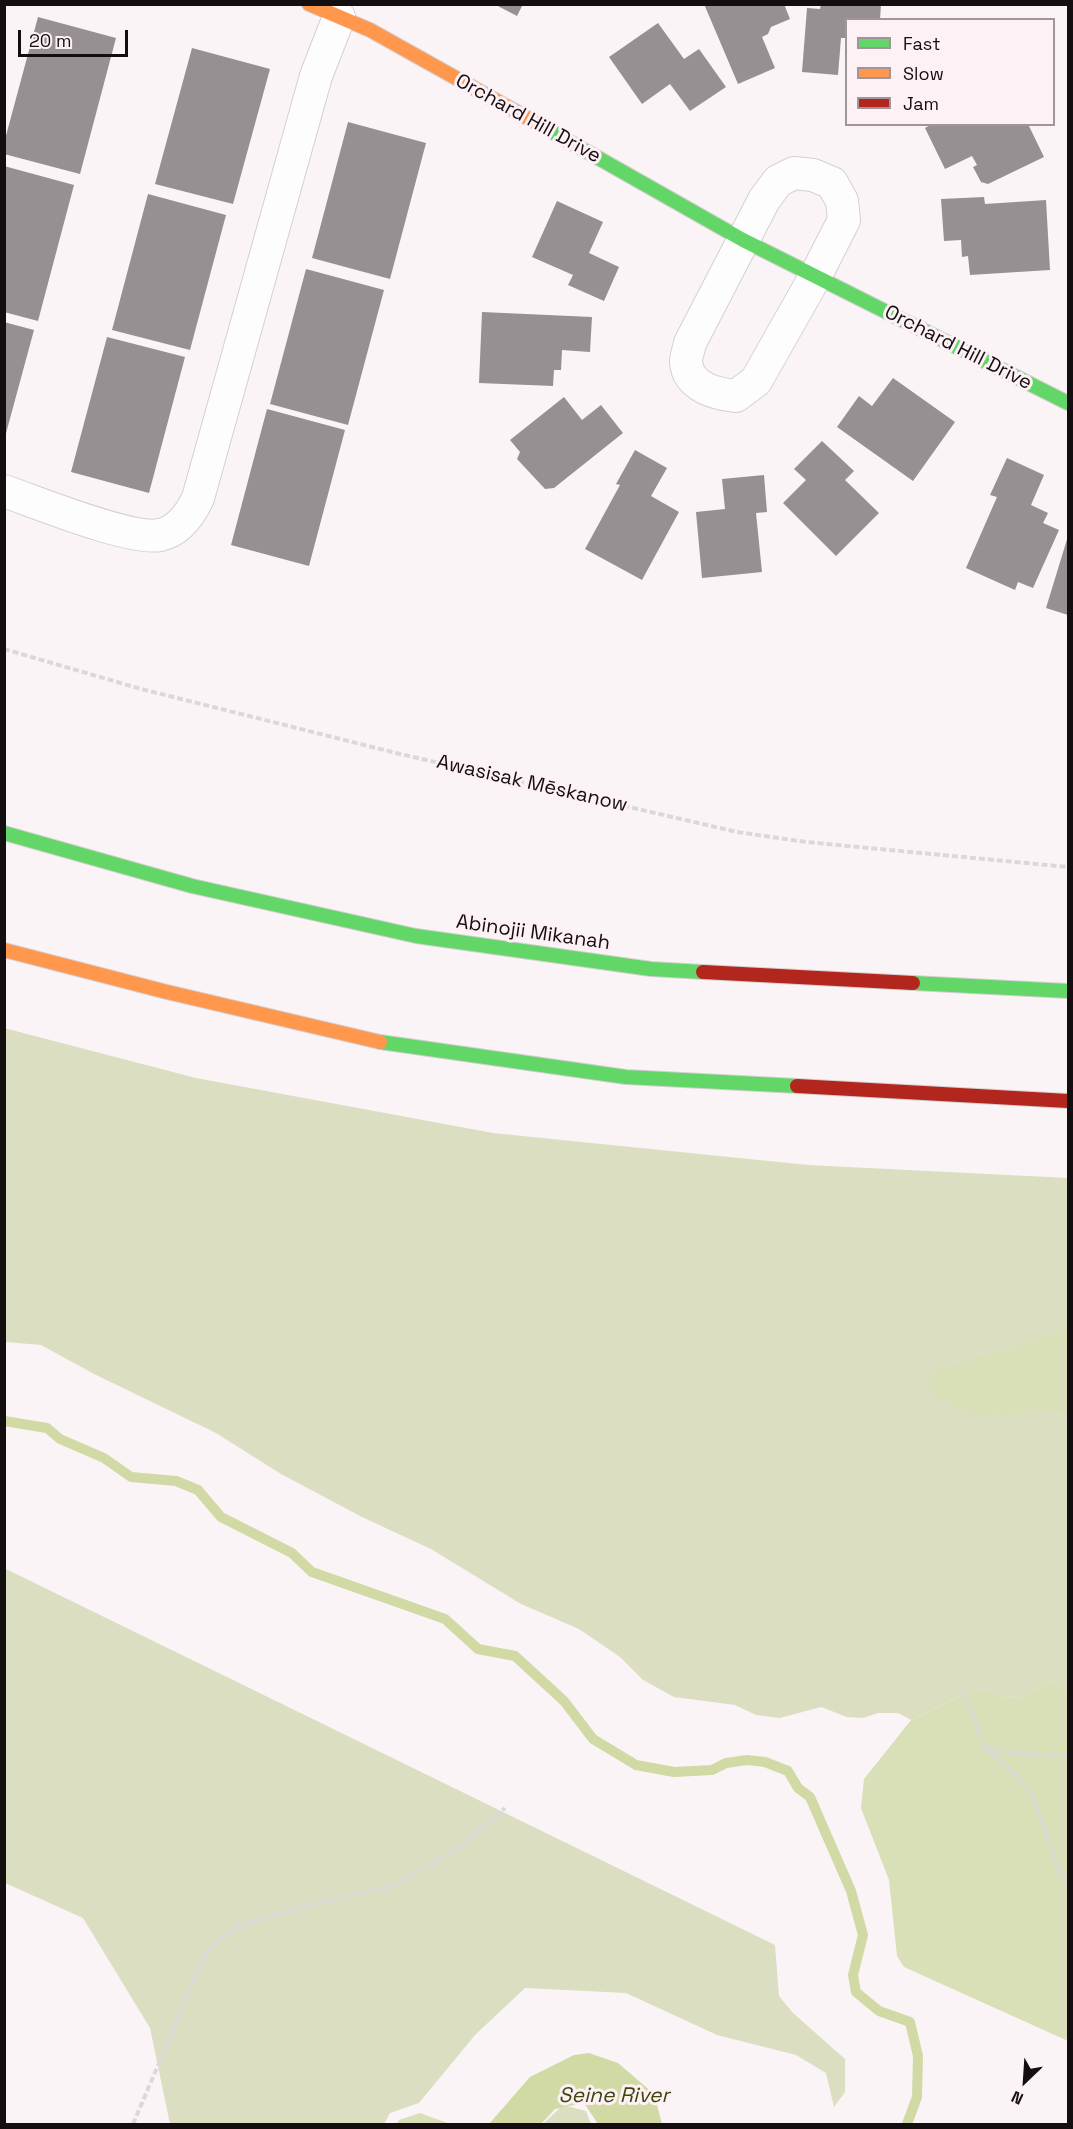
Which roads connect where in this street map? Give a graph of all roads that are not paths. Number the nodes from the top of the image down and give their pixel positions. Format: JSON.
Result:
{"nodes":[{"id":1,"x":309,"y":4,"type":"edge"},
{"id":2,"x":339,"y":17,"type":"junction"},
{"id":3,"x":743,"y":240,"type":"junction"},
{"id":4,"x":816,"y":275,"type":"junction"},
{"id":5,"x":1068,"y":403,"type":"edge"},
{"id":6,"x":4,"y":491,"type":"edge"},
{"id":7,"x":4,"y":833,"type":"edge"},
{"id":8,"x":4,"y":950,"type":"edge"},
{"id":9,"x":1068,"y":991,"type":"edge"},
{"id":10,"x":1068,"y":1101,"type":"edge"}],
"edges":[{"from":1,"to":2,"type":"main road","name":"Orchard Hill Drive"},
{"from":2,"to":3,"type":"main road","name":"Orchard Hill Drive"},
{"from":2,"to":6,"type":"street"},
{"from":3,"to":4,"type":"main road","name":"Orchard Hill Drive"},
{"from":3,"to":4,"type":"street"},
{"from":3,"to":4,"type":"street"},
{"from":4,"to":5,"type":"main road","name":"Orchard Hill Drive"},
{"from":7,"to":9,"type":"main road","name":"Abinojii Mikanah"},
{"from":8,"to":10,"type":"main road"}]}
